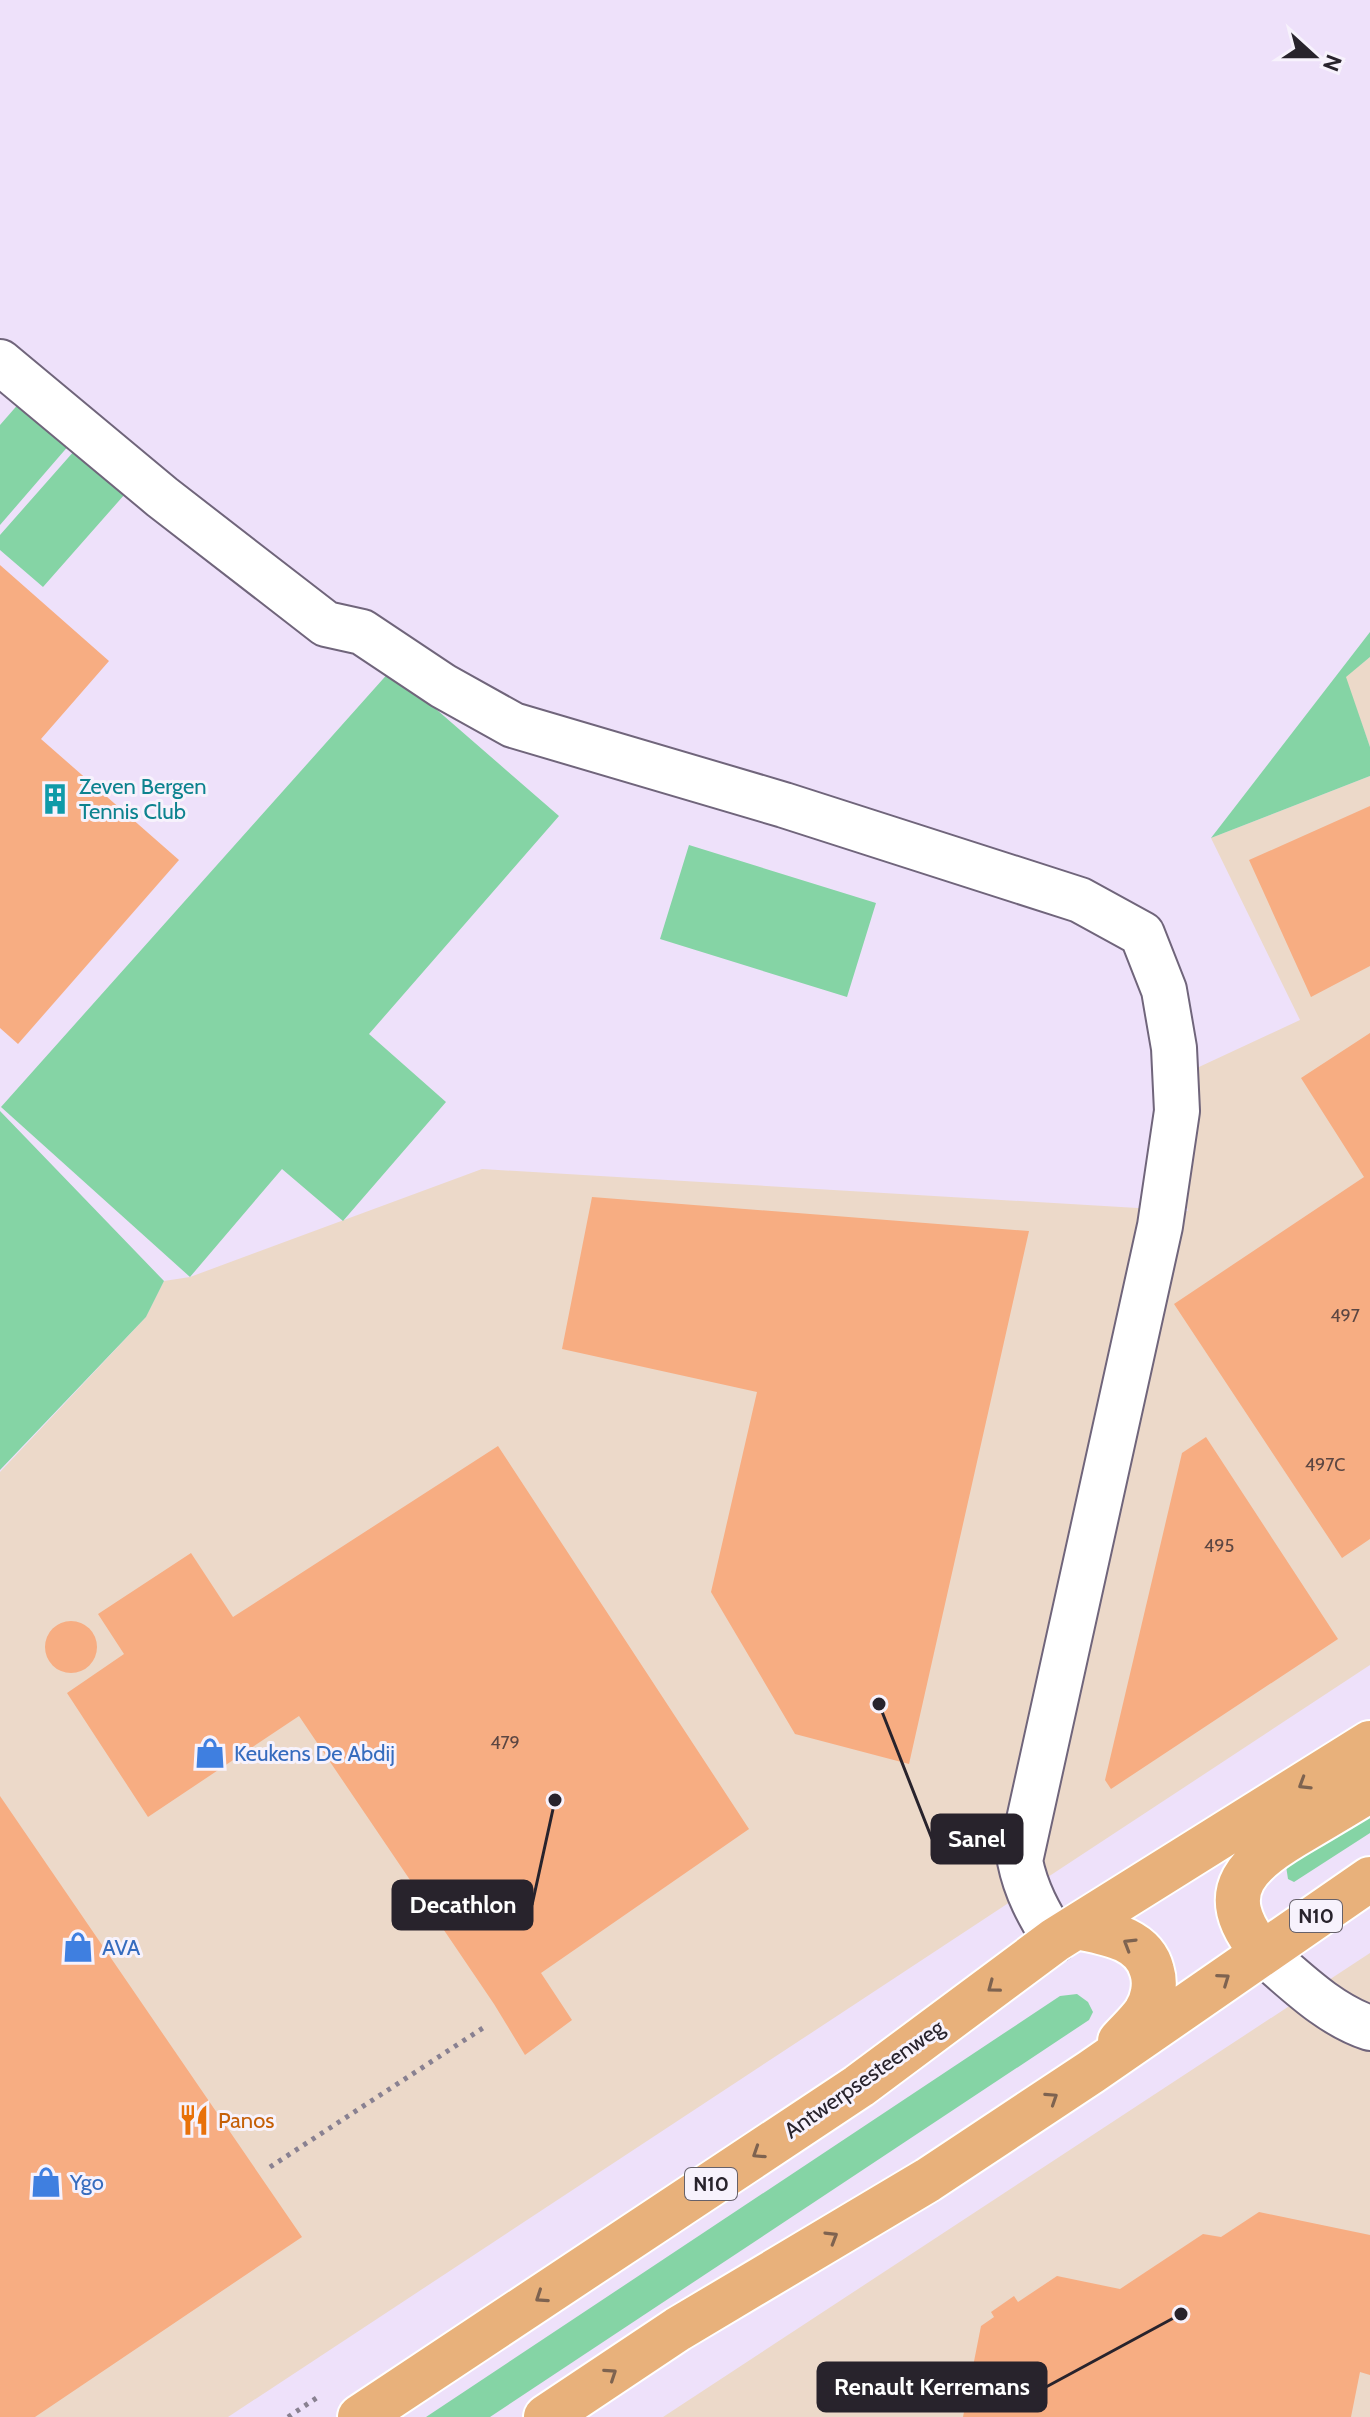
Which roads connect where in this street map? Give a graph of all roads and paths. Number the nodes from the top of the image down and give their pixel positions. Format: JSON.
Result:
{"nodes":[{"id":1,"x":0,"y":362,"type":"edge"},
{"id":2,"x":1370,"y":1743,"type":"edge"},
{"id":3,"x":1370,"y":1790,"type":"edge"},
{"id":4,"x":1370,"y":1879,"type":"edge"},
{"id":5,"x":1066,"y":1934,"type":"junction"},
{"id":6,"x":1262,"y":1952,"type":"junction"},
{"id":7,"x":486,"y":2026,"type":"dead end"},
{"id":8,"x":1370,"y":2028,"type":"edge"},
{"id":9,"x":1091,"y":2072,"type":"junction"},
{"id":10,"x":270,"y":2167,"type":"dead end"},
{"id":11,"x":360,"y":2417,"type":"edge"},
{"id":12,"x":546,"y":2417,"type":"edge"}],
"edges":[{"from":1,"to":5,"type":"street"},
{"from":2,"to":5,"type":"main road","name":"Antwerpsesteenweg","number":"N10","one_way":true},
{"from":3,"to":6,"type":"main road"},
{"from":4,"to":6,"type":"main road","number":"N10"},
{"from":9,"to":5,"type":"main road","one_way":true},
{"from":5,"to":11,"type":"main road","name":"Antwerpsesteenweg","number":"N10","one_way":true},
{"from":6,"to":8,"type":"street"},
{"from":9,"to":6,"type":"main road","number":"N10","one_way":true},
{"from":7,"to":10,"type":"path"},
{"from":12,"to":9,"type":"main road","number":"N10","one_way":true}]}
